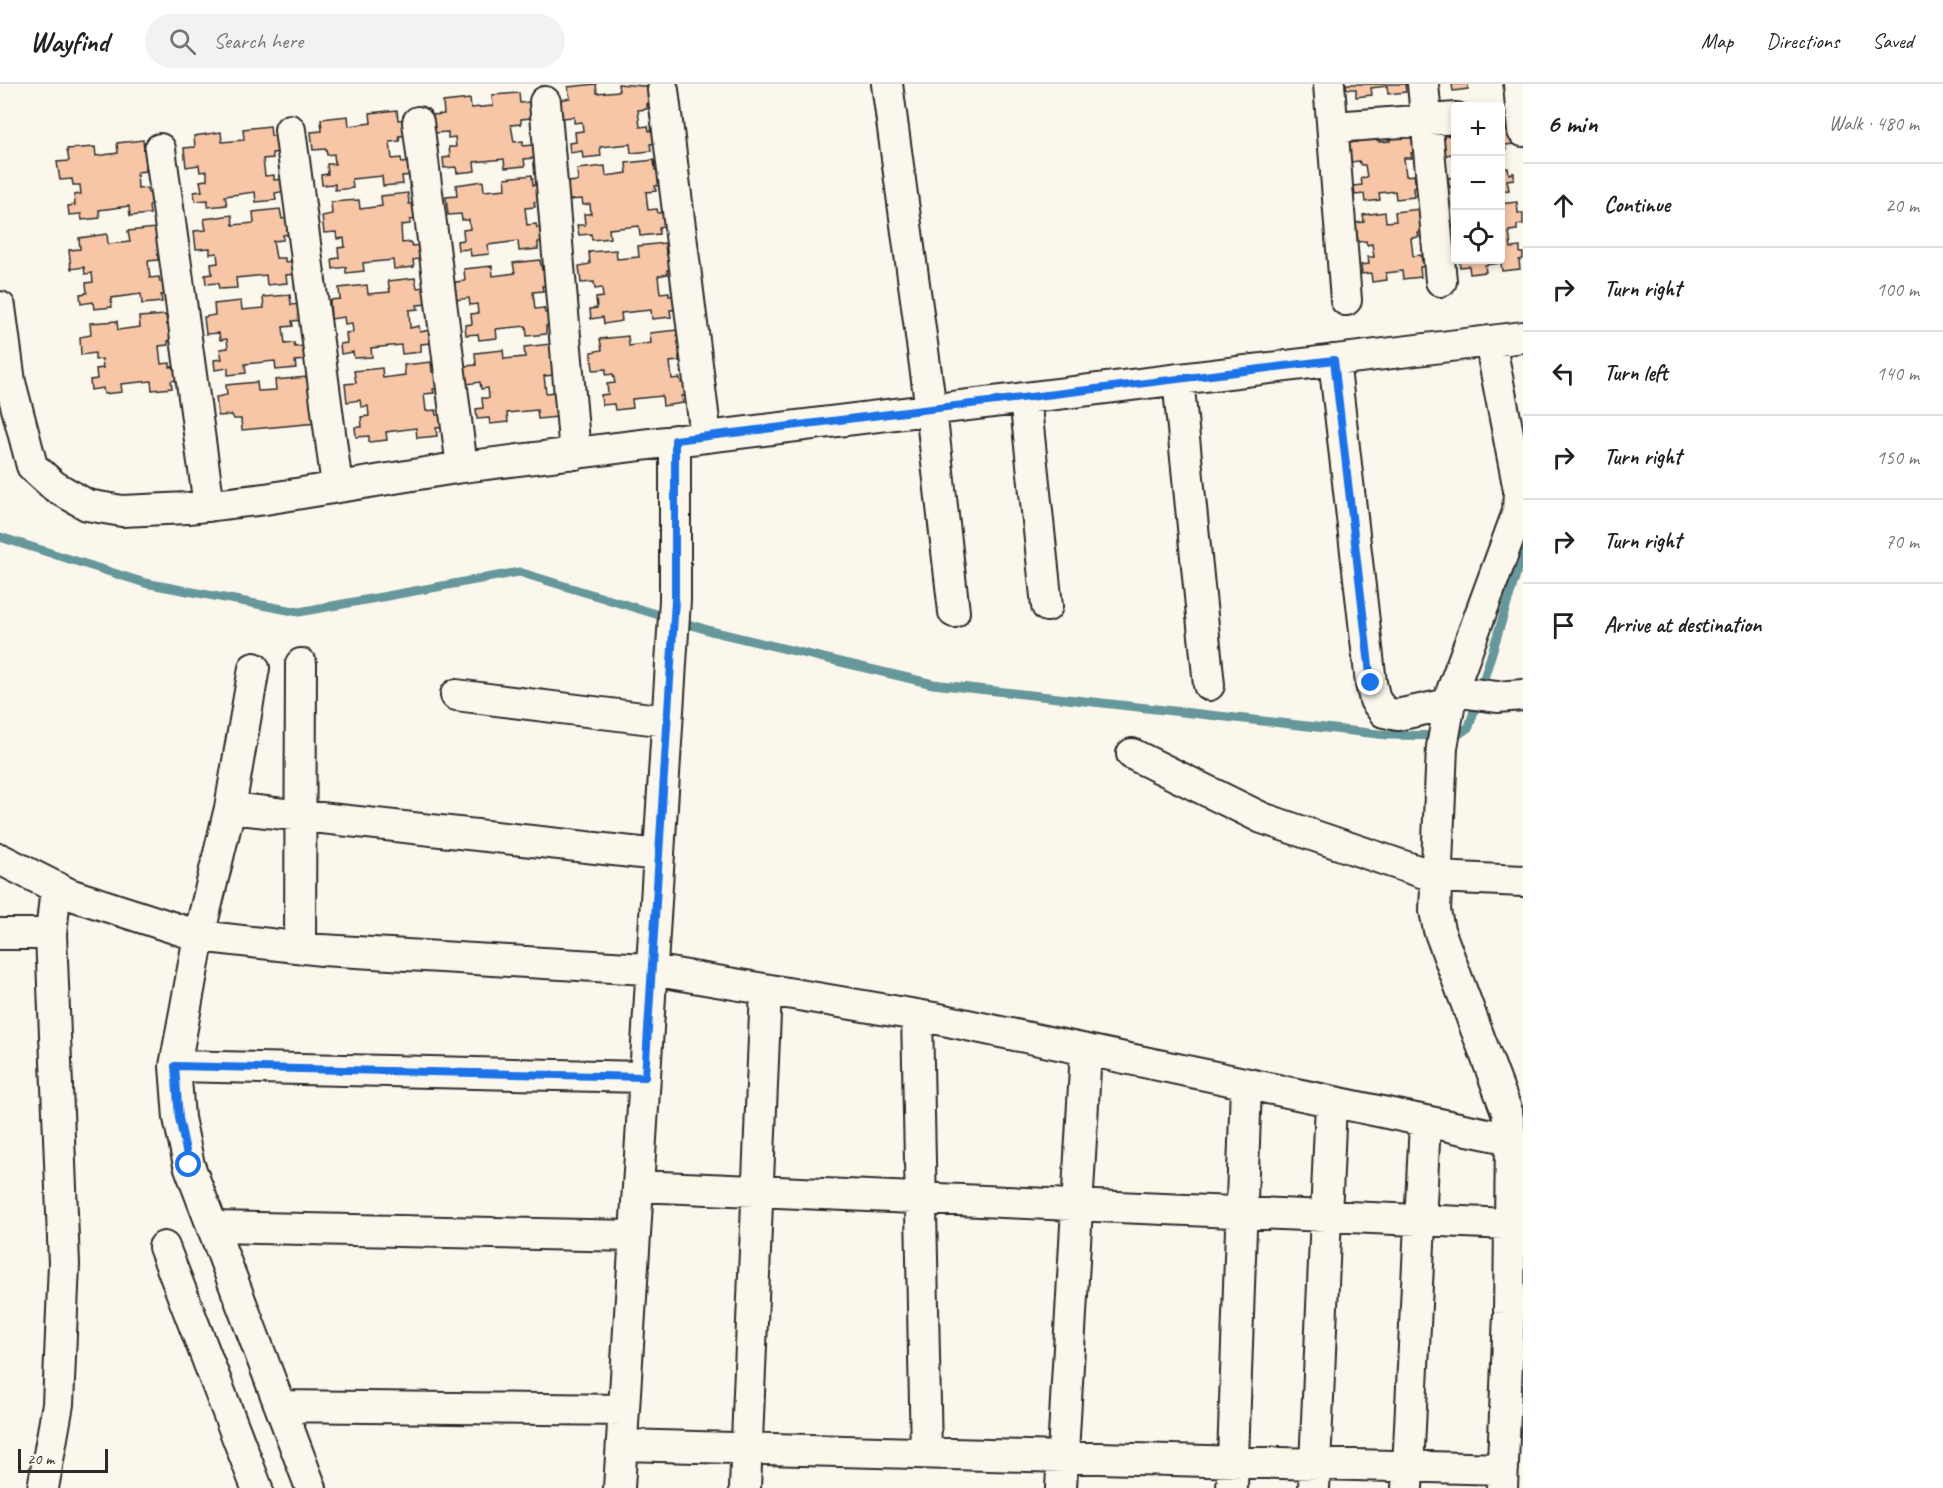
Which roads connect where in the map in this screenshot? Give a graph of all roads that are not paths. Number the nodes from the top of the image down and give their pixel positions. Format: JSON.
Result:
{"nodes":[{"id":1,"x":887,"y":84,"type":"edge"},
{"id":2,"x":1329,"y":84,"type":"edge"},
{"id":3,"x":1423,"y":84,"type":"edge"},
{"id":4,"x":1519,"y":84,"type":"edge"},
{"id":5,"x":663,"y":90,"type":"dead end"},
{"id":6,"x":545,"y":102,"type":"dead end"},
{"id":7,"x":1517,"y":118,"type":"edge"},
{"id":8,"x":1441,"y":119,"type":"edge"},
{"id":9,"x":418,"y":122,"type":"dead end"},
{"id":10,"x":1334,"y":127,"type":"junction"},
{"id":11,"x":290,"y":130,"type":"dead end"},
{"id":12,"x":160,"y":149,"type":"dead end"},
{"id":13,"x":1441,"y":281,"type":"dead end"},
{"id":14,"x":1346,"y":300,"type":"dead end"},
{"id":15,"x":0,"y":307,"type":"edge"},
{"id":16,"x":1523,"y":337,"type":"edge"},
{"id":17,"x":1490,"y":341,"type":"junction"},
{"id":18,"x":1334,"y":360,"type":"junction"},
{"id":19,"x":1178,"y":379,"type":"junction"},
{"id":20,"x":1025,"y":398,"type":"junction"},
{"id":21,"x":931,"y":410,"type":"junction"},
{"id":22,"x":706,"y":437,"type":"junction"},
{"id":23,"x":675,"y":440,"type":"junction"},
{"id":24,"x":575,"y":454,"type":"junction"},
{"id":25,"x":462,"y":467,"type":"junction"},
{"id":26,"x":337,"y":486,"type":"junction"},
{"id":27,"x":209,"y":506,"type":"junction"},
{"id":28,"x":1521,"y":512,"type":"edge"},
{"id":29,"x":1047,"y":606,"type":"dead end"},
{"id":30,"x":954,"y":612,"type":"dead end"},
{"id":31,"x":301,"y":664,"type":"dead end"},
{"id":32,"x":254,"y":668,"type":"dead end"},
{"id":33,"x":1209,"y":685,"type":"dead end"},
{"id":34,"x":456,"y":696,"type":"dead end"},
{"id":35,"x":1468,"y":707,"type":"edge"},
{"id":36,"x":668,"y":721,"type":"junction"},
{"id":37,"x":1132,"y":753,"type":"dead end"},
{"id":38,"x":231,"y":808,"type":"junction"},
{"id":39,"x":301,"y":815,"type":"junction"},
{"id":40,"x":659,"y":855,"type":"junction"},
{"id":41,"x":0,"y":859,"type":"edge"},
{"id":42,"x":1436,"y":877,"type":"junction"},
{"id":43,"x":1523,"y":881,"type":"edge"},
{"id":44,"x":56,"y":887,"type":"junction"},
{"id":45,"x":0,"y":934,"type":"edge"},
{"id":46,"x":51,"y":934,"type":"junction"},
{"id":47,"x":200,"y":936,"type":"junction"},
{"id":48,"x":300,"y":947,"type":"junction"},
{"id":49,"x":652,"y":971,"type":"junction"},
{"id":50,"x":766,"y":990,"type":"junction"},
{"id":51,"x":917,"y":1015,"type":"junction"},
{"id":52,"x":1086,"y":1051,"type":"junction"},
{"id":53,"x":175,"y":1066,"type":"junction"},
{"id":54,"x":645,"y":1077,"type":"junction"},
{"id":55,"x":1246,"y":1085,"type":"junction"},
{"id":56,"x":1331,"y":1103,"type":"junction"},
{"id":57,"x":1425,"y":1122,"type":"junction"},
{"id":58,"x":1511,"y":1139,"type":"junction"},
{"id":59,"x":638,"y":1186,"type":"junction"},
{"id":60,"x":757,"y":1191,"type":"junction"},
{"id":61,"x":921,"y":1198,"type":"junction"},
{"id":62,"x":1078,"y":1205,"type":"junction"},
{"id":63,"x":1241,"y":1212,"type":"junction"},
{"id":64,"x":1326,"y":1215,"type":"junction"},
{"id":65,"x":1420,"y":1220,"type":"junction"},
{"id":66,"x":1509,"y":1224,"type":"junction"},
{"id":67,"x":212,"y":1227,"type":"junction"},
{"id":68,"x":635,"y":1236,"type":"junction"},
{"id":69,"x":164,"y":1247,"type":"dead end"},
{"id":70,"x":1516,"y":1314,"type":"edge"},
{"id":71,"x":280,"y":1406,"type":"junction"},
{"id":72,"x":624,"y":1410,"type":"junction"},
{"id":73,"x":622,"y":1444,"type":"junction"},
{"id":74,"x":746,"y":1448,"type":"junction"},
{"id":75,"x":926,"y":1453,"type":"junction"},
{"id":76,"x":1063,"y":1457,"type":"junction"},
{"id":77,"x":1232,"y":1475,"type":"edge"},
{"id":78,"x":1314,"y":1476,"type":"edge"},
{"id":79,"x":1408,"y":1477,"type":"edge"},
{"id":80,"x":1502,"y":1479,"type":"edge"},
{"id":81,"x":43,"y":1488,"type":"edge"},
{"id":82,"x":257,"y":1488,"type":"edge"},
{"id":83,"x":311,"y":1488,"type":"edge"},
{"id":84,"x":620,"y":1488,"type":"edge"},
{"id":85,"x":745,"y":1488,"type":"edge"},
{"id":86,"x":1061,"y":1488,"type":"edge"}],
"edges":[{"from":1,"to":21,"type":"street"},
{"from":2,"to":10,"type":"street"},
{"from":3,"to":8,"type":"street"},
{"from":4,"to":7,"type":"street"},
{"from":5,"to":22,"type":"street"},
{"from":6,"to":24,"type":"street"},
{"from":8,"to":10,"type":"street"},
{"from":8,"to":13,"type":"street"},
{"from":9,"to":25,"type":"street"},
{"from":10,"to":14,"type":"street"},
{"from":11,"to":26,"type":"street"},
{"from":12,"to":27,"type":"street"},
{"from":15,"to":27,"type":"street"},
{"from":16,"to":17,"type":"street"},
{"from":17,"to":18,"type":"street"},
{"from":17,"to":28,"type":"street"},
{"from":18,"to":19,"type":"street"},
{"from":18,"to":35,"type":"street"},
{"from":19,"to":20,"type":"street"},
{"from":19,"to":33,"type":"street"},
{"from":20,"to":21,"type":"street"},
{"from":20,"to":29,"type":"street"},
{"from":21,"to":22,"type":"street"},
{"from":21,"to":30,"type":"street"},
{"from":22,"to":23,"type":"street"},
{"from":23,"to":24,"type":"street"},
{"from":23,"to":36,"type":"street"},
{"from":24,"to":25,"type":"street"},
{"from":25,"to":26,"type":"street"},
{"from":26,"to":27,"type":"street"},
{"from":28,"to":35,"type":"street"},
{"from":31,"to":39,"type":"street"},
{"from":32,"to":38,"type":"street"},
{"from":34,"to":36,"type":"street"},
{"from":35,"to":42,"type":"street"},
{"from":36,"to":40,"type":"street"},
{"from":37,"to":42,"type":"street"},
{"from":38,"to":39,"type":"street"},
{"from":38,"to":47,"type":"street"},
{"from":39,"to":40,"type":"street"},
{"from":39,"to":48,"type":"street"},
{"from":40,"to":49,"type":"street"},
{"from":41,"to":44,"type":"street"},
{"from":42,"to":43,"type":"street"},
{"from":42,"to":58,"type":"street"},
{"from":44,"to":46,"type":"street"},
{"from":44,"to":47,"type":"street"},
{"from":45,"to":46,"type":"street"},
{"from":46,"to":81,"type":"street"},
{"from":47,"to":48,"type":"street"},
{"from":47,"to":53,"type":"street"},
{"from":48,"to":49,"type":"street"},
{"from":49,"to":50,"type":"street"},
{"from":49,"to":54,"type":"street"},
{"from":50,"to":51,"type":"street"},
{"from":50,"to":60,"type":"street"},
{"from":51,"to":52,"type":"street"},
{"from":51,"to":61,"type":"street"},
{"from":52,"to":55,"type":"street"},
{"from":52,"to":62,"type":"street"},
{"from":53,"to":54,"type":"street"},
{"from":53,"to":67,"type":"street"},
{"from":54,"to":59,"type":"street"},
{"from":55,"to":56,"type":"street"},
{"from":55,"to":63,"type":"street"},
{"from":56,"to":57,"type":"street"},
{"from":56,"to":64,"type":"street"},
{"from":57,"to":58,"type":"street"},
{"from":57,"to":65,"type":"street"},
{"from":58,"to":66,"type":"street"},
{"from":59,"to":60,"type":"street"},
{"from":59,"to":68,"type":"street"},
{"from":60,"to":61,"type":"street"},
{"from":60,"to":74,"type":"street"},
{"from":61,"to":62,"type":"street"},
{"from":61,"to":75,"type":"street"},
{"from":62,"to":63,"type":"street"},
{"from":62,"to":76,"type":"street"},
{"from":63,"to":64,"type":"street"},
{"from":63,"to":77,"type":"street"},
{"from":64,"to":65,"type":"street"},
{"from":64,"to":78,"type":"street"},
{"from":65,"to":66,"type":"street"},
{"from":65,"to":79,"type":"street"},
{"from":66,"to":70,"type":"street"},
{"from":67,"to":68,"type":"street"},
{"from":67,"to":71,"type":"street"},
{"from":68,"to":72,"type":"street"},
{"from":69,"to":82,"type":"street"},
{"from":70,"to":80,"type":"street"},
{"from":71,"to":72,"type":"street"},
{"from":71,"to":83,"type":"street"},
{"from":72,"to":73,"type":"street"},
{"from":73,"to":74,"type":"street"},
{"from":73,"to":84,"type":"street"},
{"from":74,"to":75,"type":"street"},
{"from":74,"to":85,"type":"street"},
{"from":75,"to":76,"type":"street"},
{"from":76,"to":77,"type":"street"},
{"from":76,"to":86,"type":"street"},
{"from":77,"to":78,"type":"street"},
{"from":78,"to":79,"type":"street"},
{"from":79,"to":80,"type":"street"}]}
